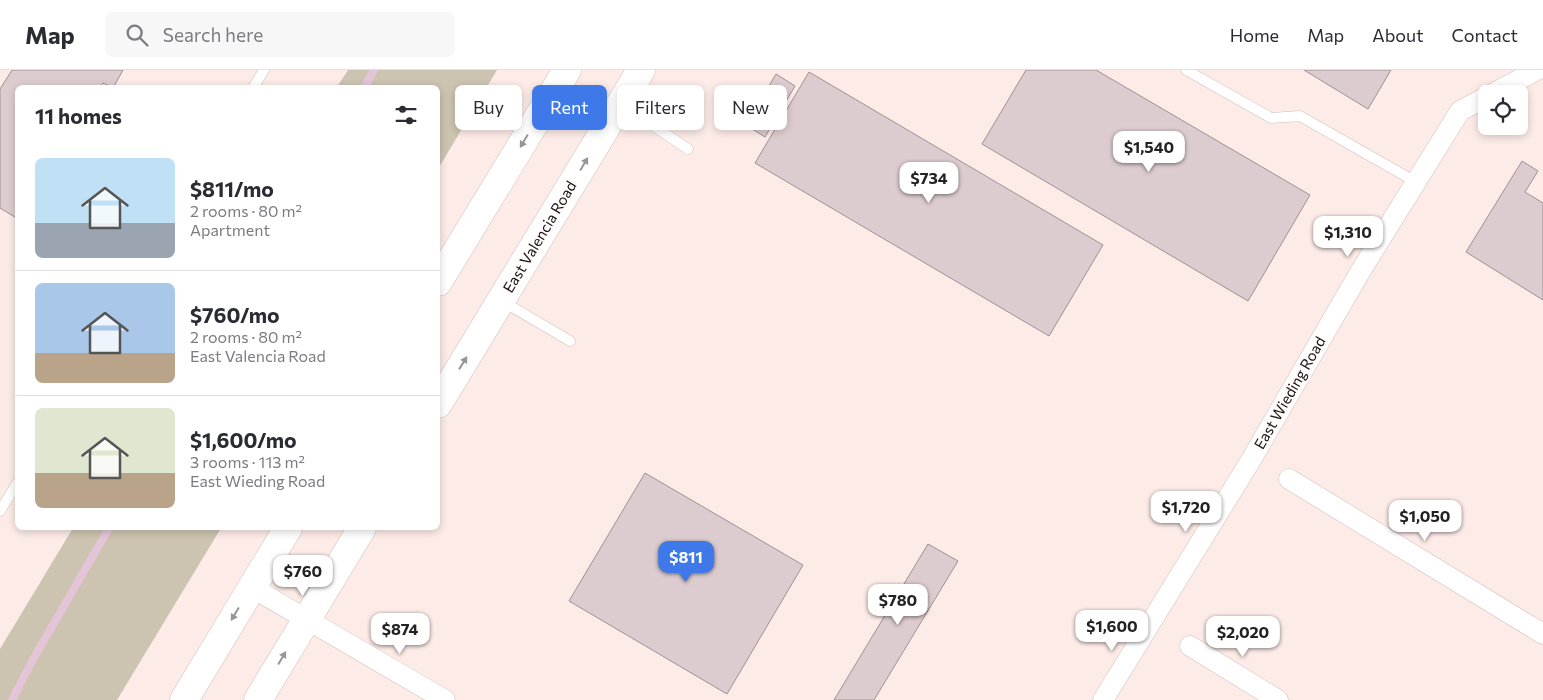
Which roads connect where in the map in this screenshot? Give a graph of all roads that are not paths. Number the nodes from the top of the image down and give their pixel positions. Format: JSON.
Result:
{"nodes":[{"id":1,"x":264,"y":70,"type":"edge"},
{"id":2,"x":568,"y":70,"type":"edge"},
{"id":3,"x":642,"y":70,"type":"edge"},
{"id":4,"x":1186,"y":70,"type":"edge"},
{"id":5,"x":1537,"y":70,"type":"edge"},
{"id":6,"x":255,"y":85,"type":"edge"},
{"id":7,"x":632,"y":85,"type":"edge"},
{"id":8,"x":1509,"y":85,"type":"edge"},
{"id":9,"x":1478,"y":101,"type":"edge"},
{"id":10,"x":617,"y":109,"type":"edge"},
{"id":11,"x":659,"y":130,"type":"edge"},
{"id":12,"x":688,"y":149,"type":"dead end"},
{"id":13,"x":1416,"y":182,"type":"junction"},
{"id":14,"x":440,"y":279,"type":"edge"},
{"id":15,"x":501,"y":301,"type":"junction"},
{"id":16,"x":570,"y":341,"type":"dead end"},
{"id":17,"x":440,"y":401,"type":"edge"},
{"id":18,"x":1289,"y":479,"type":"dead end"},
{"id":19,"x":15,"y":487,"type":"edge"},
{"id":20,"x":0,"y":511,"type":"edge"},
{"id":21,"x":287,"y":530,"type":"edge"},
{"id":22,"x":361,"y":530,"type":"edge"},
{"id":23,"x":251,"y":587,"type":"junction"},
{"id":24,"x":305,"y":619,"type":"junction"},
{"id":25,"x":1543,"y":634,"type":"edge"},
{"id":26,"x":1190,"y":646,"type":"dead end"},
{"id":27,"x":184,"y":700,"type":"edge"},
{"id":28,"x":258,"y":700,"type":"edge"},
{"id":29,"x":445,"y":700,"type":"edge"},
{"id":30,"x":1103,"y":700,"type":"edge"},
{"id":31,"x":1278,"y":700,"type":"edge"}],
"edges":[{"from":1,"to":6,"type":"lane"},
{"from":2,"to":14,"type":"main road","one_way":true},
{"from":3,"to":7,"type":"main road","name":"East Valencia Road"},
{"from":4,"to":13,"type":"lane"},
{"from":5,"to":8,"type":"street"},
{"from":9,"to":13,"type":"street","name":"East Wieding Road"},
{"from":15,"to":10,"type":"main road","name":"East Valencia Road","one_way":true},
{"from":11,"to":12,"type":"lane"},
{"from":13,"to":30,"type":"street","name":"East Wieding Road"},
{"from":15,"to":16,"type":"lane"},
{"from":17,"to":15,"type":"main road","name":"East Valencia Road","one_way":true},
{"from":18,"to":25,"type":"street"},
{"from":19,"to":20,"type":"lane"},
{"from":21,"to":23,"type":"main road"},
{"from":22,"to":24,"type":"main road"},
{"from":23,"to":24,"type":"street"},
{"from":23,"to":27,"type":"main road","one_way":true},
{"from":28,"to":24,"type":"main road","one_way":true},
{"from":24,"to":29,"type":"street"},
{"from":26,"to":31,"type":"street"}]}
